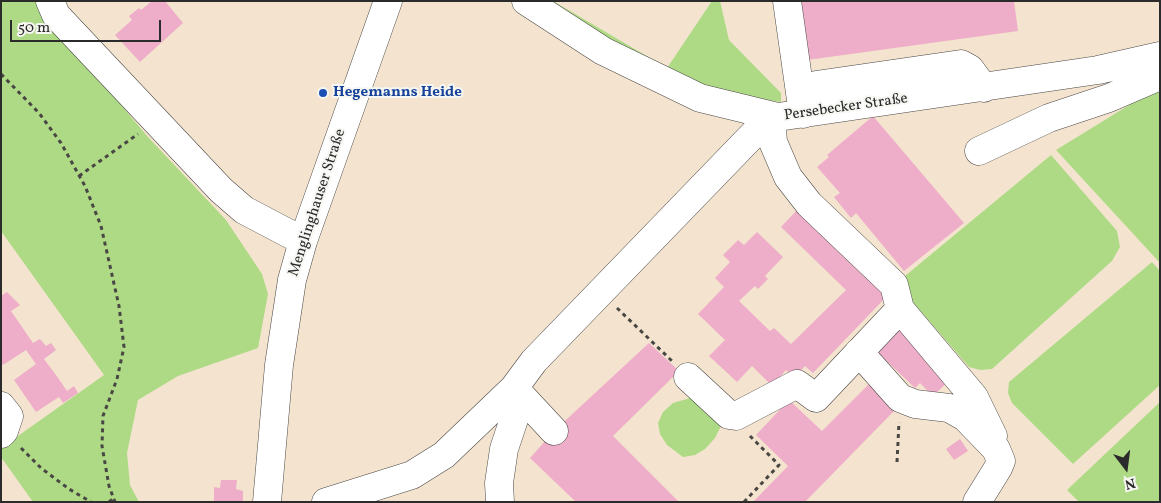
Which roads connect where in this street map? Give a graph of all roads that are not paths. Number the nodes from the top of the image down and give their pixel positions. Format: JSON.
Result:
{"nodes":[{"id":1,"x":50,"y":1,"type":"edge"},
{"id":2,"x":388,"y":1,"type":"edge"},
{"id":3,"x":526,"y":1,"type":"edge"},
{"id":4,"x":787,"y":1,"type":"edge"},
{"id":5,"x":1160,"y":56,"type":"edge"},
{"id":6,"x":1115,"y":66,"type":"junction"},
{"id":7,"x":1160,"y":76,"type":"edge"},
{"id":8,"x":1122,"y":93,"type":"junction"},
{"id":9,"x":802,"y":106,"type":"junction"},
{"id":10,"x":771,"y":116,"type":"junction"},
{"id":11,"x":979,"y":151,"type":"dead end"},
{"id":12,"x":303,"y":241,"type":"junction"},
{"id":13,"x":900,"y":309,"type":"junction"},
{"id":14,"x":859,"y":352,"type":"junction"},
{"id":15,"x":688,"y":377,"type":"road end"},
{"id":16,"x":519,"y":394,"type":"junction"},
{"id":17,"x":554,"y":432,"type":"dead end"},
{"id":18,"x":996,"y":449,"type":"junction"},
{"id":19,"x":268,"y":502,"type":"edge"},
{"id":20,"x":326,"y":502,"type":"edge"},
{"id":21,"x":500,"y":502,"type":"edge"},
{"id":22,"x":977,"y":502,"type":"edge"}],
"edges":[{"from":1,"to":12,"type":"street"},
{"from":2,"to":12,"type":"street","name":"Menglinghauser Straße"},
{"from":3,"to":10,"type":"street","name":"Persebecker Straße"},
{"from":4,"to":9,"type":"street"},
{"from":5,"to":6,"type":"street","name":"Persebecker Straße"},
{"from":6,"to":8,"type":"street"},
{"from":6,"to":9,"type":"street","name":"Persebecker Straße"},
{"from":7,"to":8,"type":"street"},
{"from":8,"to":11,"type":"street"},
{"from":9,"to":10,"type":"street","name":"Persebecker Straße"},
{"from":10,"to":13,"type":"street"},
{"from":10,"to":16,"type":"street"},
{"from":12,"to":19,"type":"street","name":"Menglinghauser Straße"},
{"from":13,"to":14,"type":"street"},
{"from":13,"to":18,"type":"street"},
{"from":14,"to":15,"type":"street"},
{"from":14,"to":18,"type":"street"},
{"from":16,"to":17,"type":"street"},
{"from":16,"to":20,"type":"street"},
{"from":16,"to":21,"type":"street"},
{"from":18,"to":22,"type":"street"}]}
